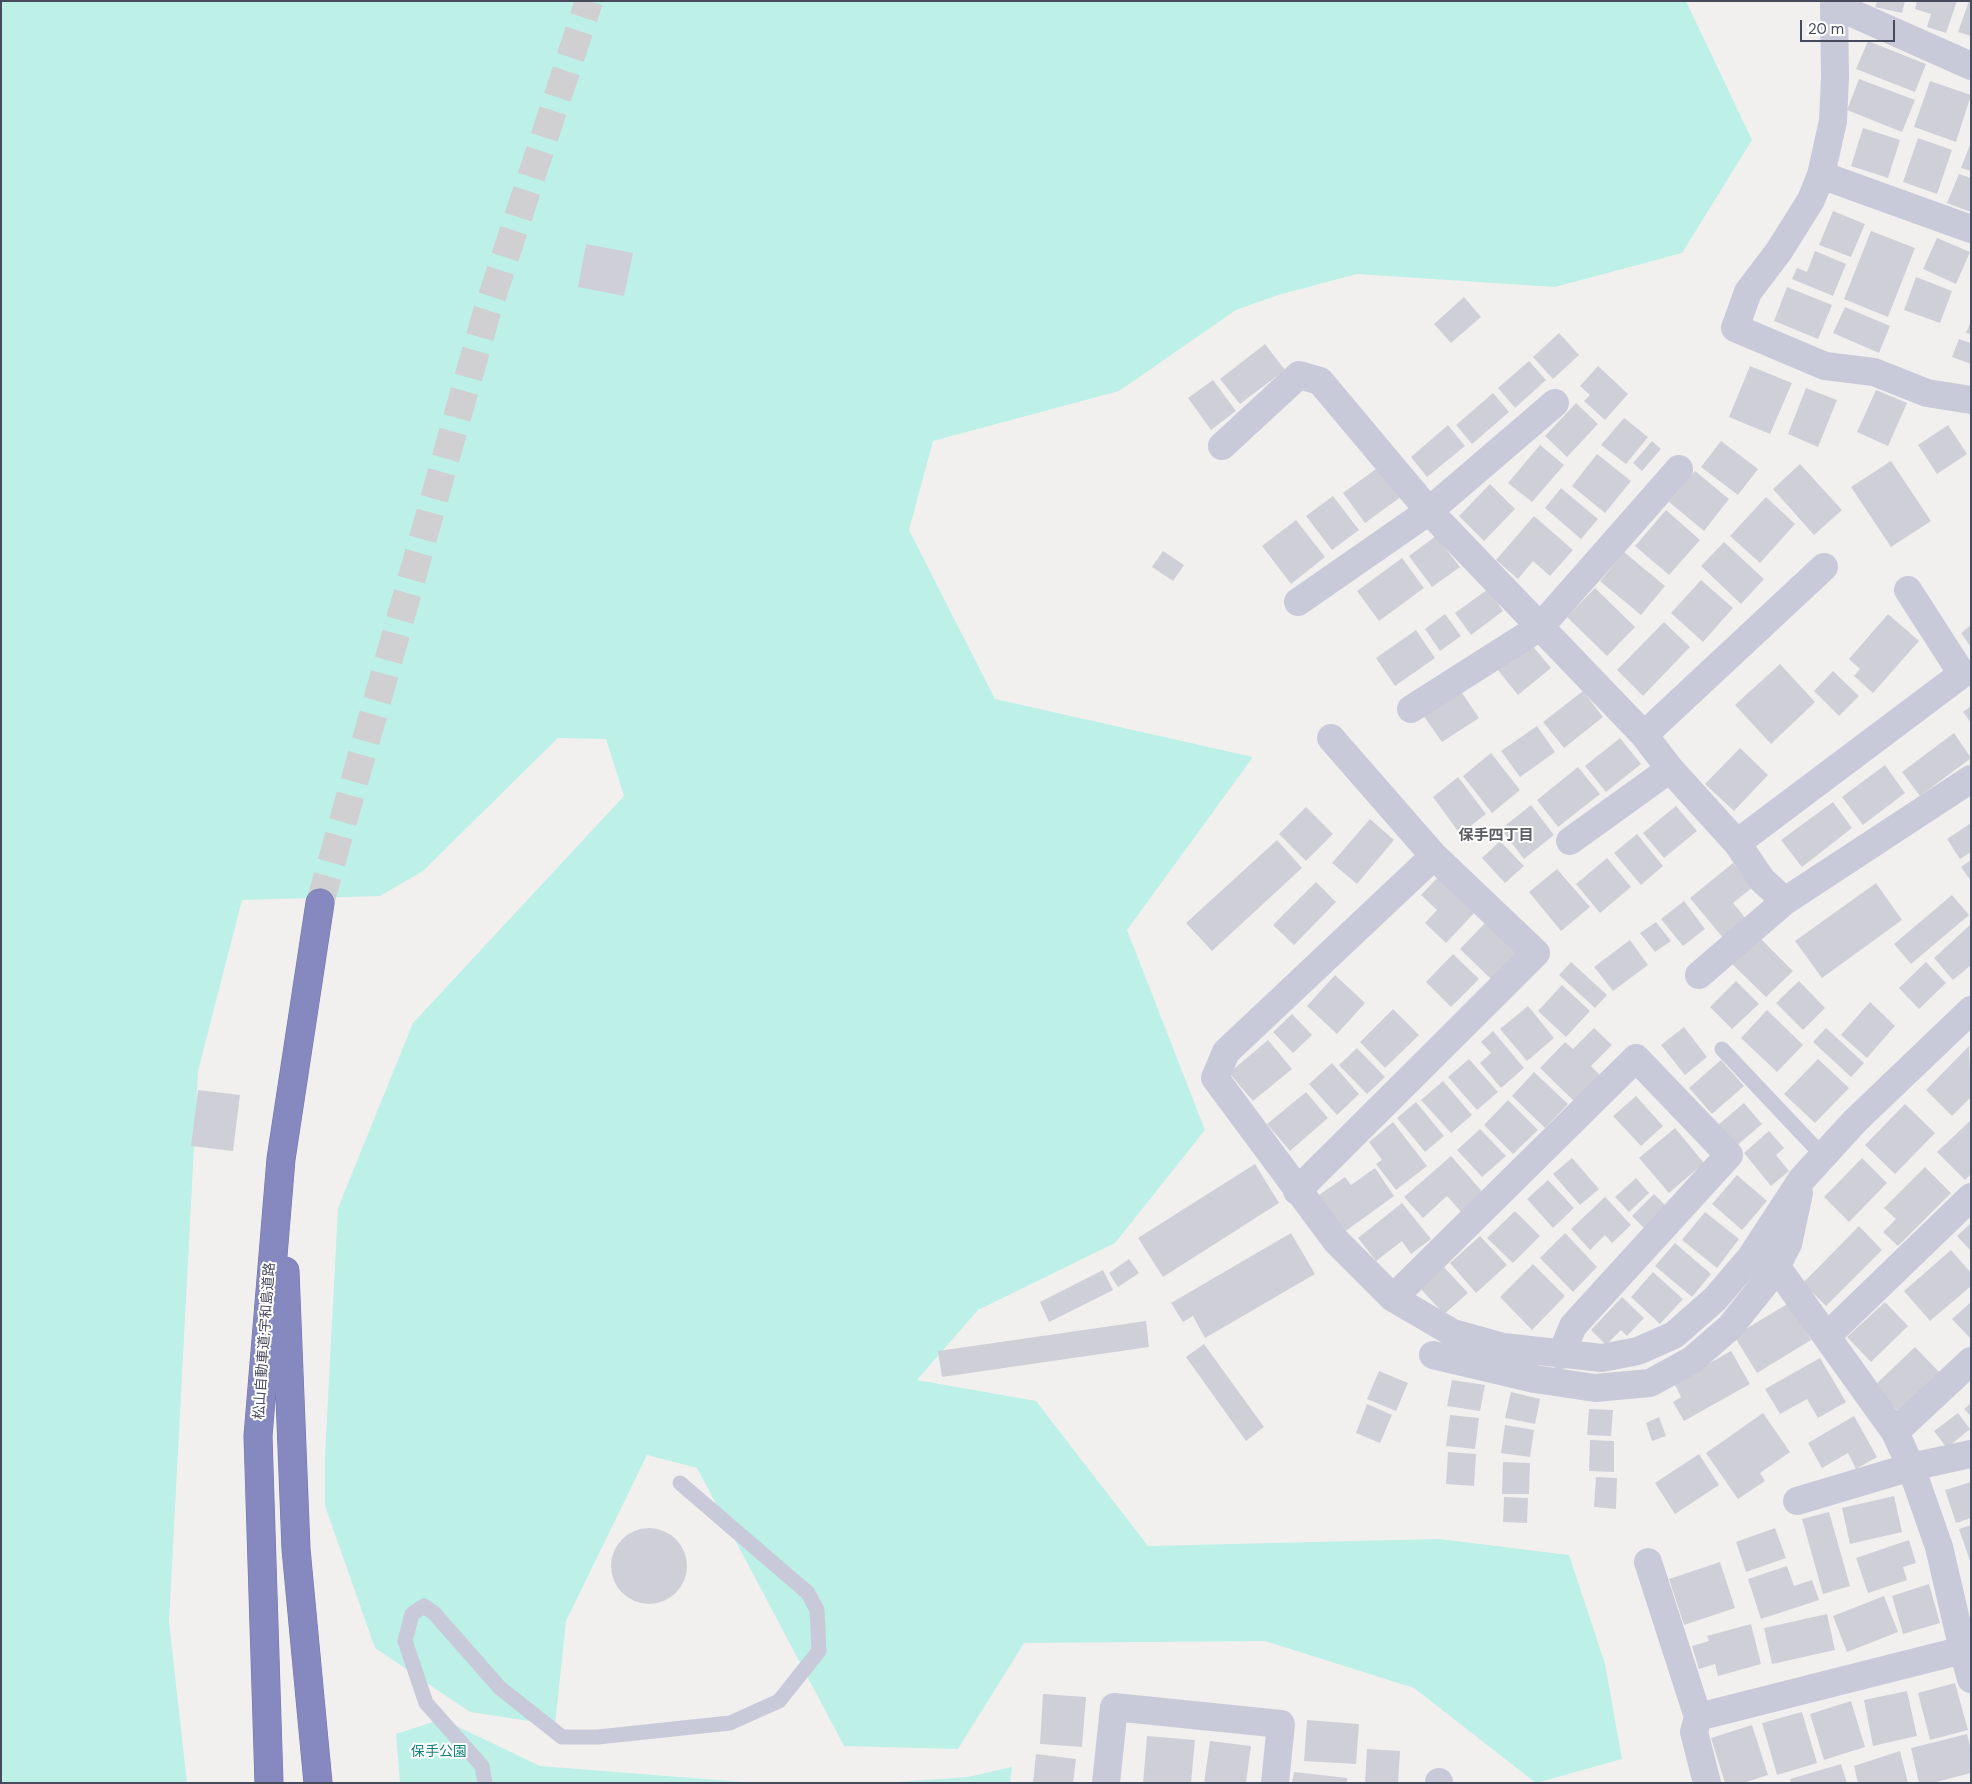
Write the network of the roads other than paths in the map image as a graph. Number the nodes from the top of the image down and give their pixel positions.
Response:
1 (1834, 3) edge
2 (1971, 66) edge
3 (1821, 175) junction
4 (1971, 230) edge
5 (1971, 400) edge
6 (1555, 403) dead end
7 (1222, 446) dead end
8 (1679, 469) dead end
9 (1429, 511) junction
10 (1824, 567) dead end
11 (1908, 590) dead end
12 (1298, 602) dead end
13 (1540, 627) junction
14 (1411, 709) dead end
15 (1644, 734) junction
16 (1331, 738) dead end
17 (1670, 769) junction
18 (1971, 779) edge
19 (1570, 841) dead end
20 (1737, 843) junction
21 (1434, 856) junction
22 (1785, 901) junction
23 (320, 903) tunnel mouth
24 (1699, 975) dead end
25 (1971, 1010) edge
26 (1722, 1048) dead end
27 (1823, 1156) junction
28 (280, 1159) junction
29 (1802, 1179) junction
30 (1297, 1191) junction
31 (1971, 1197) edge
32 (1776, 1266) junction
33 (1393, 1298) junction
34 (1827, 1336) junction
35 (1433, 1355) dead end
36 (1561, 1355) junction
37 (1971, 1361) edge
38 (1895, 1432) junction
39 (1971, 1454) edge
40 (1911, 1467) junction
41 (680, 1483) dead end
42 (1797, 1502) dead end
43 (1648, 1562) dead end
44 (1967, 1650) edge
45 (1971, 1679) edge
46 (1698, 1717) junction
47 (269, 1783) edge
48 (318, 1783) edge
49 (485, 1783) edge
50 (1106, 1783) edge
51 (1275, 1783) edge
52 (1707, 1783) edge

1 - 2 street
1 - 3 street
3 - 4 street
3 - 5 street
6 - 9 street
7 - 9 street
8 - 13 street
9 - 12 street
9 - 13 street
10 - 15 street
11 - 20 street
13 - 14 street
13 - 15 street
15 - 17 street
16 - 21 street
17 - 19 street
17 - 20 street
18 - 22 street
20 - 22 street
21 - 30 street
21 - 30 street
22 - 24 street
23 - 28 highway, 松山自動車道;宇和島道路
25 - 27 street
26 - 27 lane
27 - 29 street
28 - 47 highway, 松山自動車道;宇和島道路
28 - 48 highway
29 - 32 street
29 - 36 street
30 - 33 street
31 - 34 street
32 - 34 street
32 - 35 street
33 - 36 street
33 - 36 street
34 - 38 street
37 - 38 street
38 - 40 street
39 - 40 street
40 - 42 street
40 - 44 street
41 - 49 lane
43 - 46 street
44 - 45 street
44 - 46 street
46 - 52 street
50 - 51 street

